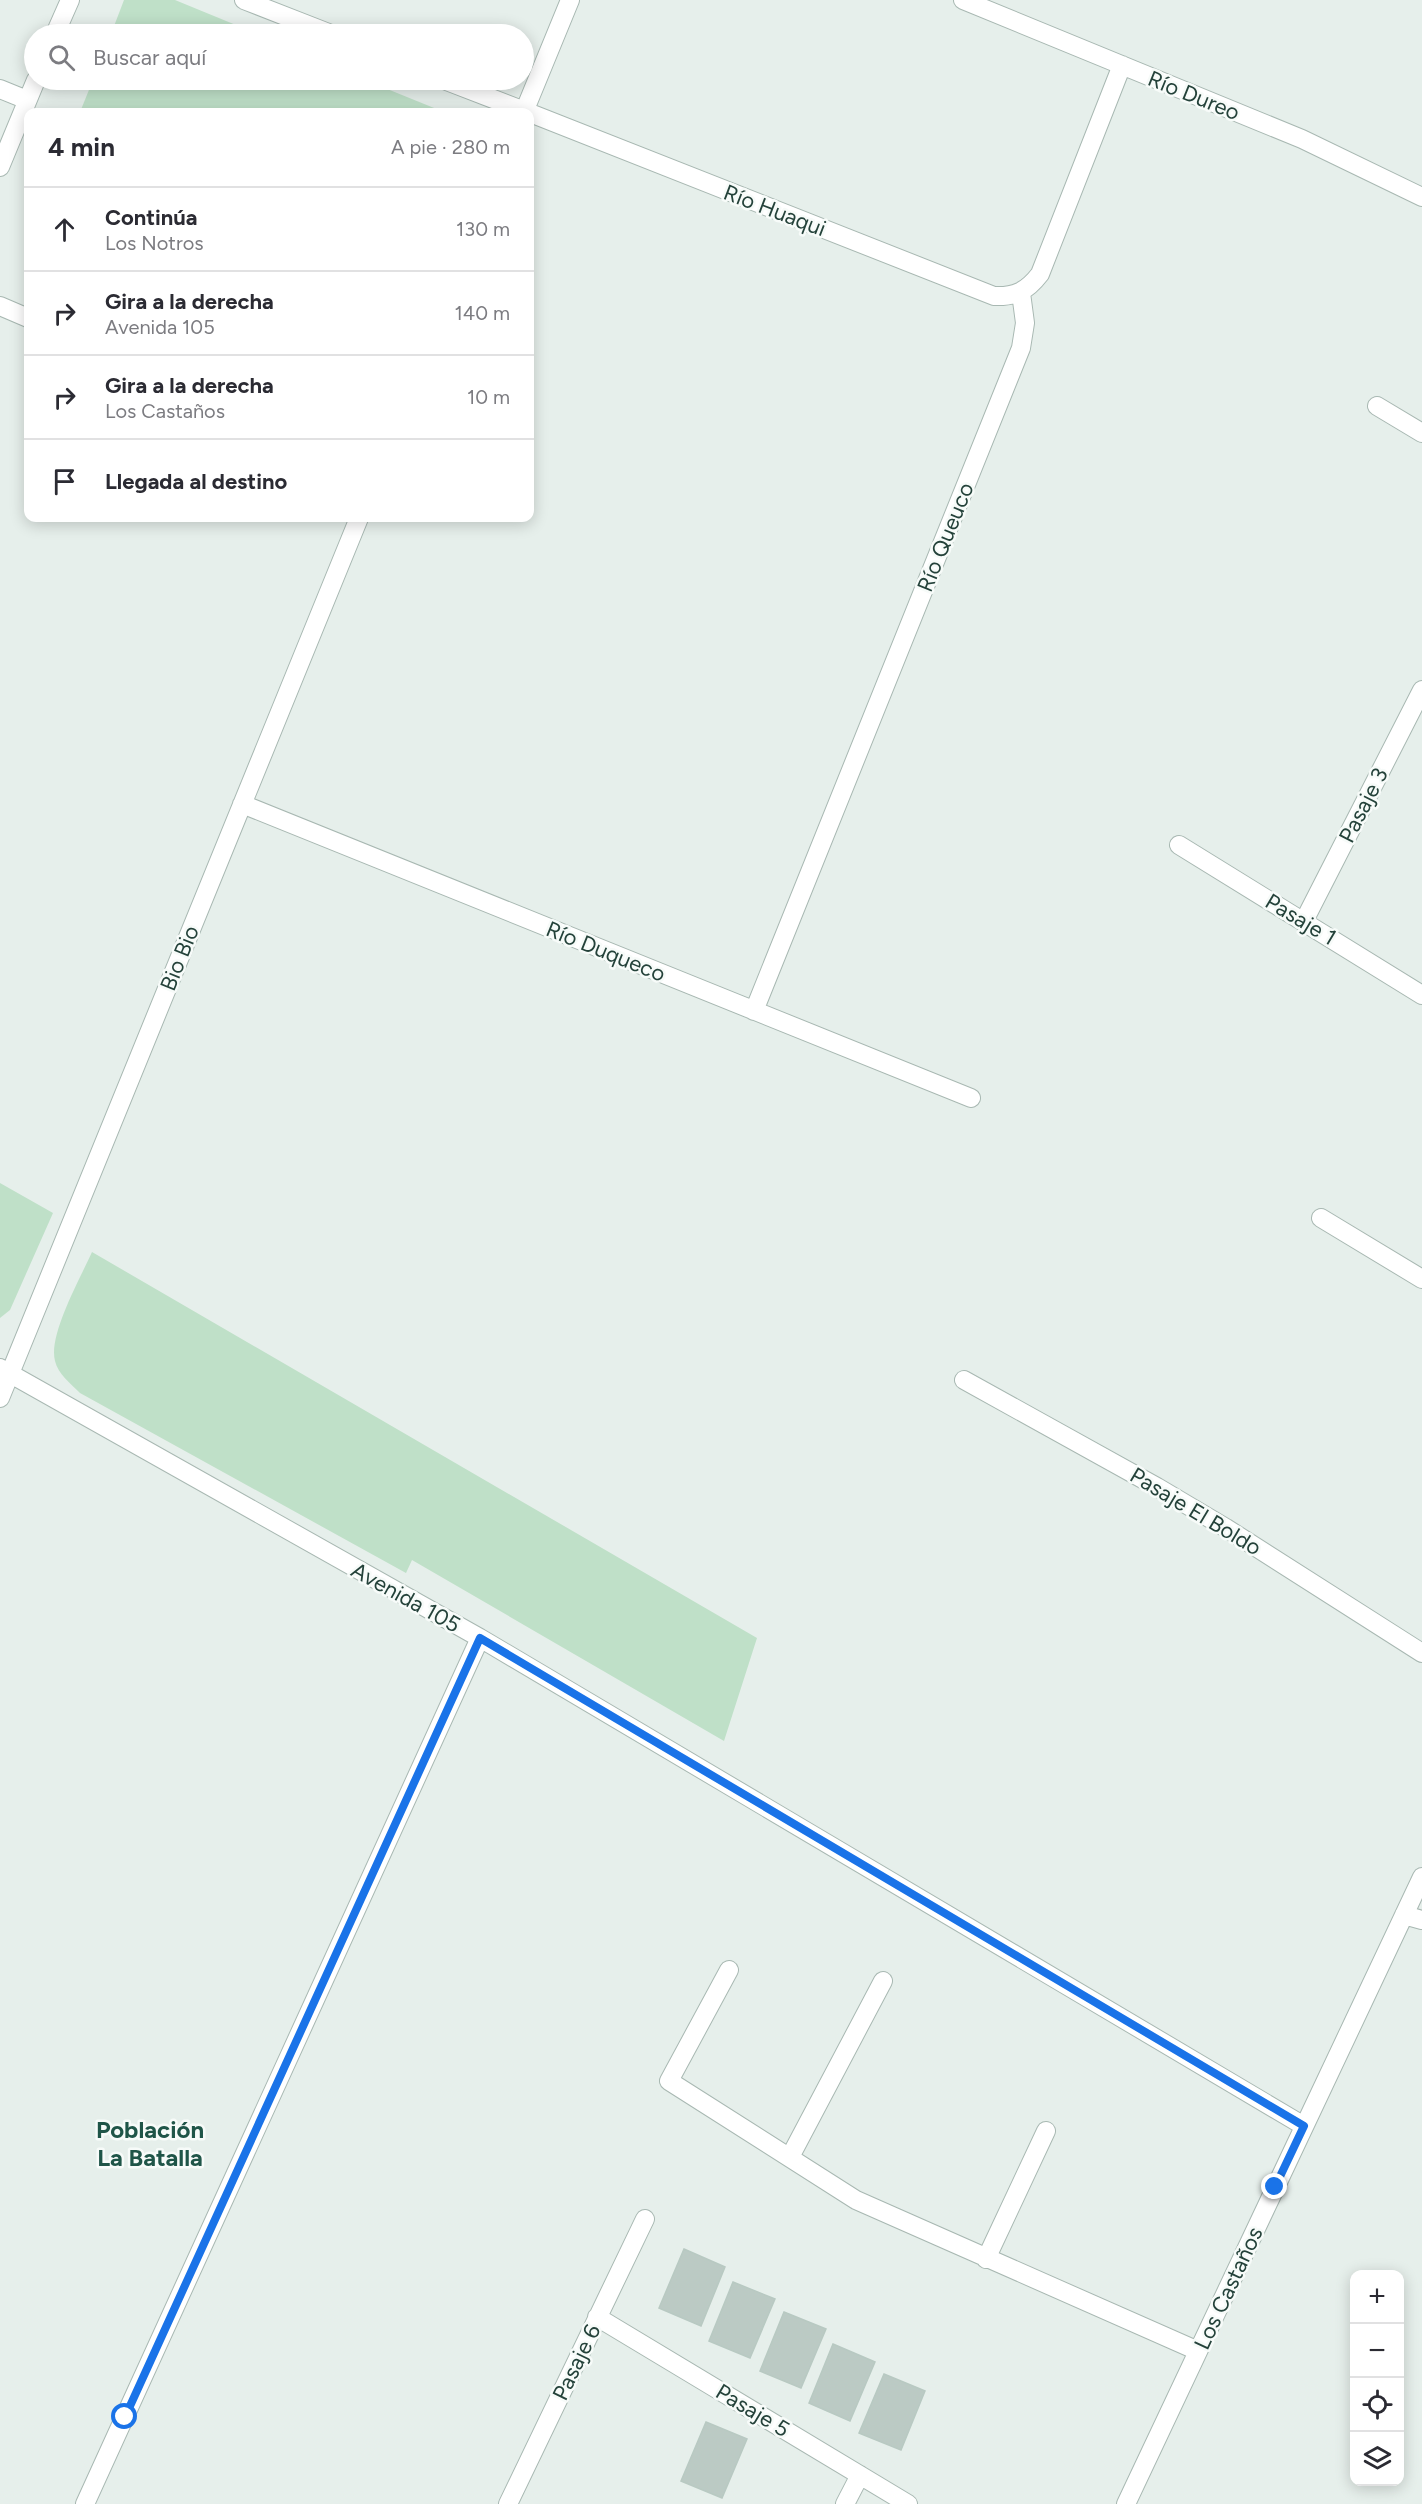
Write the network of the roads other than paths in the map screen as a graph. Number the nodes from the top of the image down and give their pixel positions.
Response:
1 (70, 0) edge
2 (244, 0) edge
3 (570, 0) edge
4 (963, 0) edge
5 (59, 24) edge
6 (305, 24) edge
7 (1122, 65) junction
8 (0, 89) edge
9 (32, 90) edge
10 (470, 90) edge
11 (27, 100) junction
12 (516, 108) edge
13 (528, 108) edge
14 (534, 115) edge
15 (0, 167) edge
16 (1422, 198) edge
17 (1021, 293) junction
18 (0, 306) edge
19 (24, 316) edge
20 (1377, 406) dead end
21 (1422, 434) edge
22 (356, 522) edge
23 (1422, 690) edge
24 (242, 804) junction
25 (1179, 846) dead end
26 (1304, 921) junction
27 (1422, 994) edge
28 (754, 1011) junction
29 (971, 1098) dead end
30 (1321, 1218) dead end
31 (1422, 1279) edge
32 (5, 1371) edge
33 (964, 1380) dead end
34 (0, 1398) edge
35 (480, 1638) junction
36 (1422, 1653) edge
37 (1422, 1877) edge
38 (1404, 1916) junction
39 (1422, 1920) edge
40 (729, 1970) dead end
41 (883, 1981) dead end
42 (1304, 2126) junction
43 (1046, 2131) dead end
44 (790, 2157) junction
45 (645, 2219) dead end
46 (986, 2259) junction
47 (597, 2317) junction
48 (1198, 2351) junction
49 (860, 2475) junction
50 (85, 2504) edge
51 (508, 2504) edge
52 (845, 2504) edge
53 (908, 2504) edge
54 (1126, 2504) edge

1 - 5 street
2 - 6 street
3 - 13 street
4 - 7 street, Río Dureo
7 - 16 street, Río Dureo
7 - 17 street
8 - 11 street
9 - 11 street
10 - 12 street, Río Huaqui
11 - 15 street
14 - 17 street, Río Huaqui
17 - 28 street, Río Queuco
18 - 19 street
20 - 21 street
22 - 24 street, Bio Bio
23 - 26 street, Pasaje 3
24 - 28 street, Río Duqueco
24 - 32 street, Bio Bio
25 - 26 street, Pasaje 1
26 - 27 street, Pasaje 1
28 - 29 street, Río Duqueco
30 - 31 street
32 - 34 street, Bio Bio
32 - 35 street, Avenida 105
33 - 36 street, Pasaje El Boldo
35 - 42 street, Avenida 105
35 - 50 street
37 - 38 street, Los Castaños
38 - 39 street
38 - 42 street, Los Castaños
40 - 44 street
41 - 44 street
42 - 48 street, Los Castaños
43 - 46 street
44 - 46 street
45 - 47 street, Pasaje 6
46 - 48 street
47 - 49 street, Pasaje 5
47 - 51 street, Pasaje 6
48 - 54 street, Los Castaños
49 - 52 street
49 - 53 street, Pasaje 5

